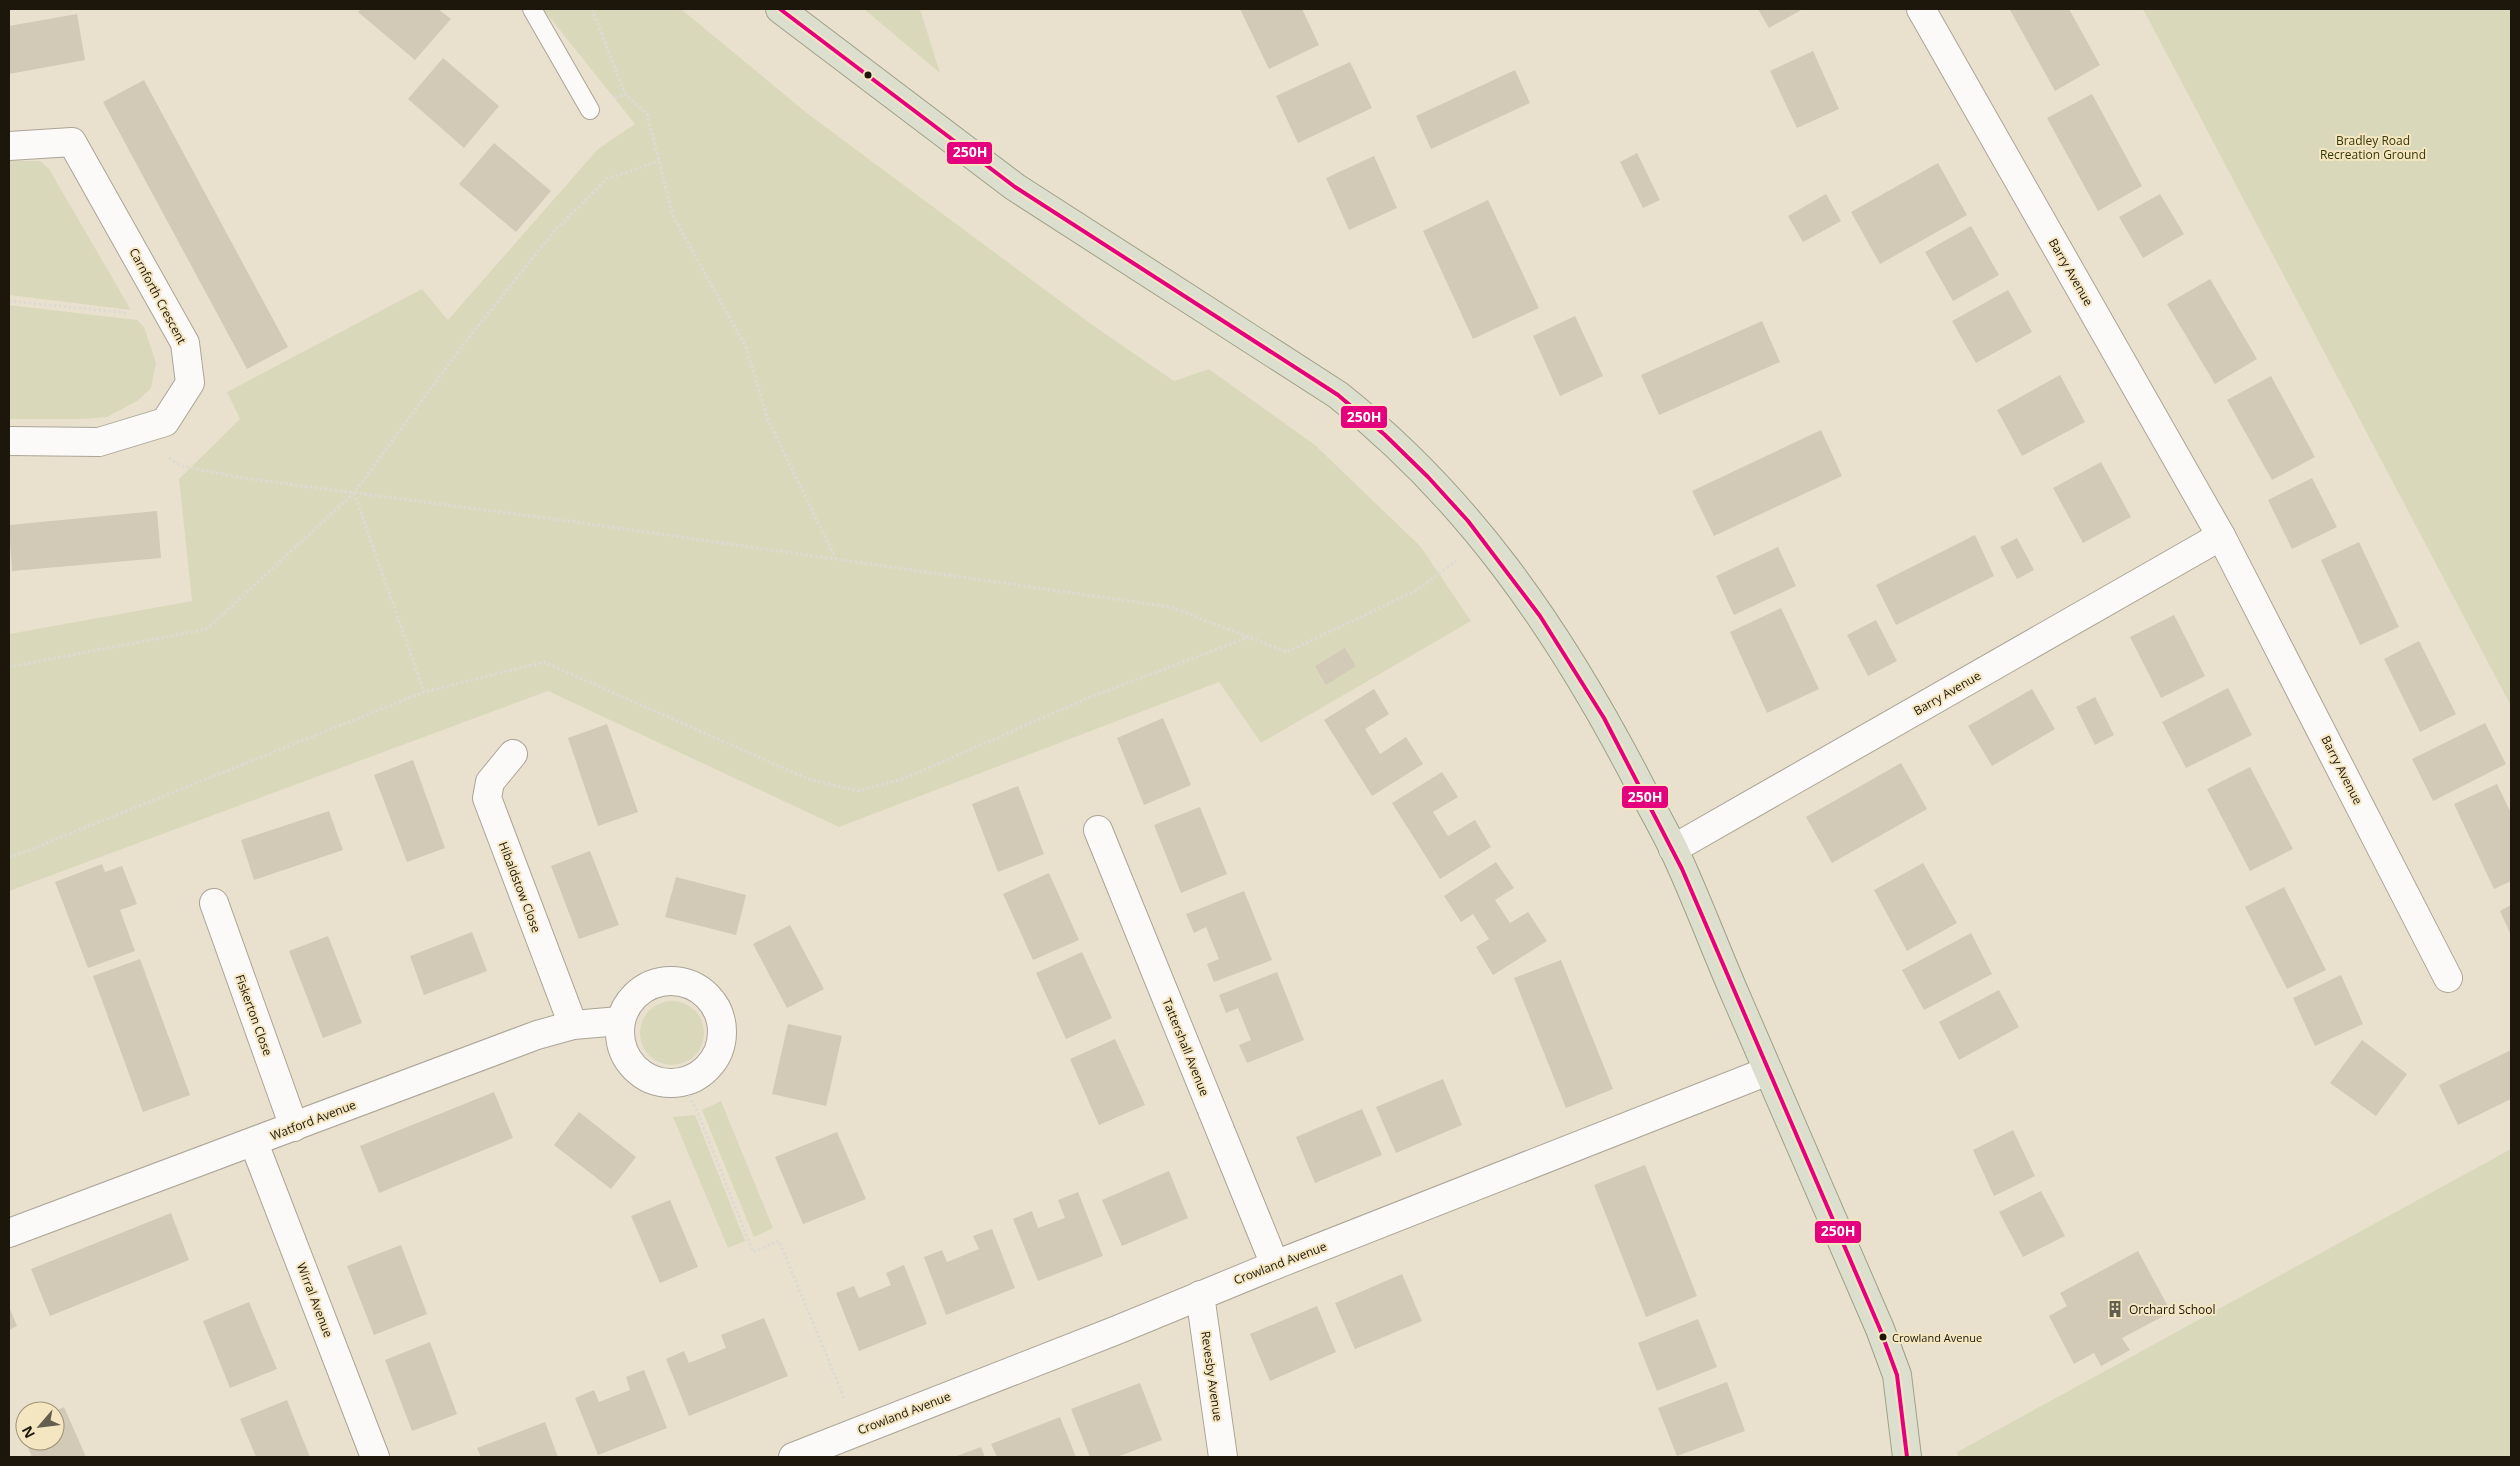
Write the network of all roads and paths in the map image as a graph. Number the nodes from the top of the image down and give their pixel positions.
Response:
1 (532, 9) edge
2 (592, 9) edge
3 (780, 9) edge
4 (1921, 9) edge
5 (625, 94) junction
6 (590, 110) joint
7 (9, 146) edge
8 (659, 161) junction
9 (161, 300) junction
10 (9, 301) edge
11 (128, 433) junction
12 (9, 441) edge
13 (354, 493) junction
14 (2221, 536) junction
15 (1484, 539) junction
16 (837, 559) junction
17 (1248, 637) junction
18 (9, 667) edge
19 (424, 692) junction
20 (513, 754) dead end
21 (1098, 830) dead end
22 (1673, 849) junction
23 (9, 858) edge
24 (214, 903) dead end
25 (2448, 978) dead end
26 (620, 1021) junction
27 (573, 1025) junction
28 (1768, 1071) junction
29 (682, 1082) junction
30 (294, 1128) junction
31 (254, 1142) junction
32 (9, 1233) edge
33 (1275, 1265) junction
34 (1200, 1294) junction
35 (858, 1430) junction
36 (375, 1457) edge
37 (793, 1457) edge
38 (1223, 1457) edge
39 (1907, 1457) edge

1 - 6 lane
2 - 5 path
3 - 15 highway
4 - 14 street, Barry Avenue
5 - 6 path
5 - 8 path
7 - 9 street, Carnforth Crescent
8 - 13 path
8 - 16 path
9 - 10 path
9 - 11 street, Carnforth Crescent
11 - 12 street, Carnforth Crescent
11 - 13 path
13 - 16 path
13 - 18 path
13 - 19 path
14 - 22 street, Barry Avenue
14 - 25 street, Barry Avenue
15 - 17 path
15 - 22 highway
16 - 17 path
17 - 19 path
19 - 23 path
20 - 27 street, Hibaldstow Close
21 - 33 street, Tattershall Avenue
22 - 28 highway
24 - 30 street, Fiskerton Close
26 - 27 street, Watford Avenue
26 - 29 street
26 - 29 street
27 - 30 street, Watford Avenue
28 - 33 street, Crowland Avenue
28 - 39 highway
29 - 35 path
30 - 31 street, Watford Avenue
31 - 32 street, Watford Avenue
31 - 36 street, Wirral Avenue
33 - 34 street, Crowland Avenue
34 - 35 street, Crowland Avenue
34 - 38 street, Revesby Avenue
35 - 37 street, Crowland Avenue

